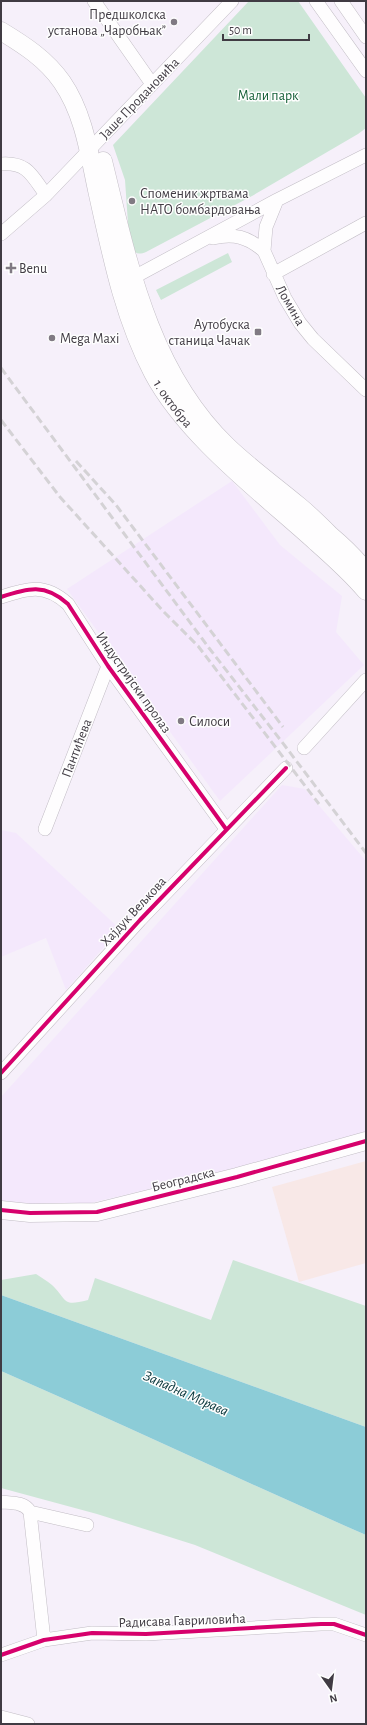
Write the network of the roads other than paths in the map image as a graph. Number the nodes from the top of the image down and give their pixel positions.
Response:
1 (94, 1) edge
2 (232, 1) edge
3 (316, 1) edge
4 (341, 1) edge
5 (1, 20) edge
6 (1, 31) edge
7 (366, 37) edge
8 (1, 40) edge
9 (366, 71) edge
10 (152, 84) junction
11 (90, 148) junction
12 (366, 155) edge
13 (1, 164) edge
14 (46, 195) junction
15 (277, 200) junction
16 (366, 223) edge
17 (1, 234) edge
18 (203, 241) junction
19 (264, 251) junction
20 (273, 274) junction
21 (126, 282) junction
22 (366, 390) edge
23 (366, 572) edge
24 (366, 591) edge
25 (1, 597) edge
26 (108, 666) junction
27 (366, 680) edge
28 (304, 748) dead end
29 (286, 768) dead end
30 (226, 829) junction
31 (45, 830) dead end
32 (1, 1073) edge
33 (366, 1141) edge
34 (1, 1210) edge
35 (1, 1502) edge
36 (30, 1512) junction
37 (87, 1525) dead end
38 (366, 1635) edge
39 (44, 1640) junction
40 (1, 1655) edge
41 (1, 1717) edge
42 (28, 1724) edge

1 - 10 street
2 - 10 street, Јаше Продановића
3 - 9 street
4 - 7 street
5 - 11 main road
6 - 11 main road
8 - 11 street
10 - 11 street, Јаше Продановића
11 - 14 street, Јаше Продановића
11 - 21 main road, 1. октобра
12 - 15 street
13 - 14 street
14 - 17 street, Јаше Продановића
15 - 18 street
15 - 19 street, Ломина
16 - 20 street
18 - 19 street
18 - 21 street
19 - 20 street, Ломина
20 - 22 street, Ломина
21 - 23 main road, 1. октобра
21 - 24 main road, 1. октобра
25 - 26 street, Индустријски пролаз
26 - 30 street, Индустријски пролаз
26 - 31 street, Пантићева
27 - 28 street
29 - 30 street, Хајдук Вељкова
30 - 32 street, Хајдук Вељкова
33 - 34 main road, Београдска
35 - 36 street
36 - 37 street
36 - 39 street
38 - 39 street, Радисава Гавриловића
39 - 40 street, Радисава Гавриловића
41 - 42 street

